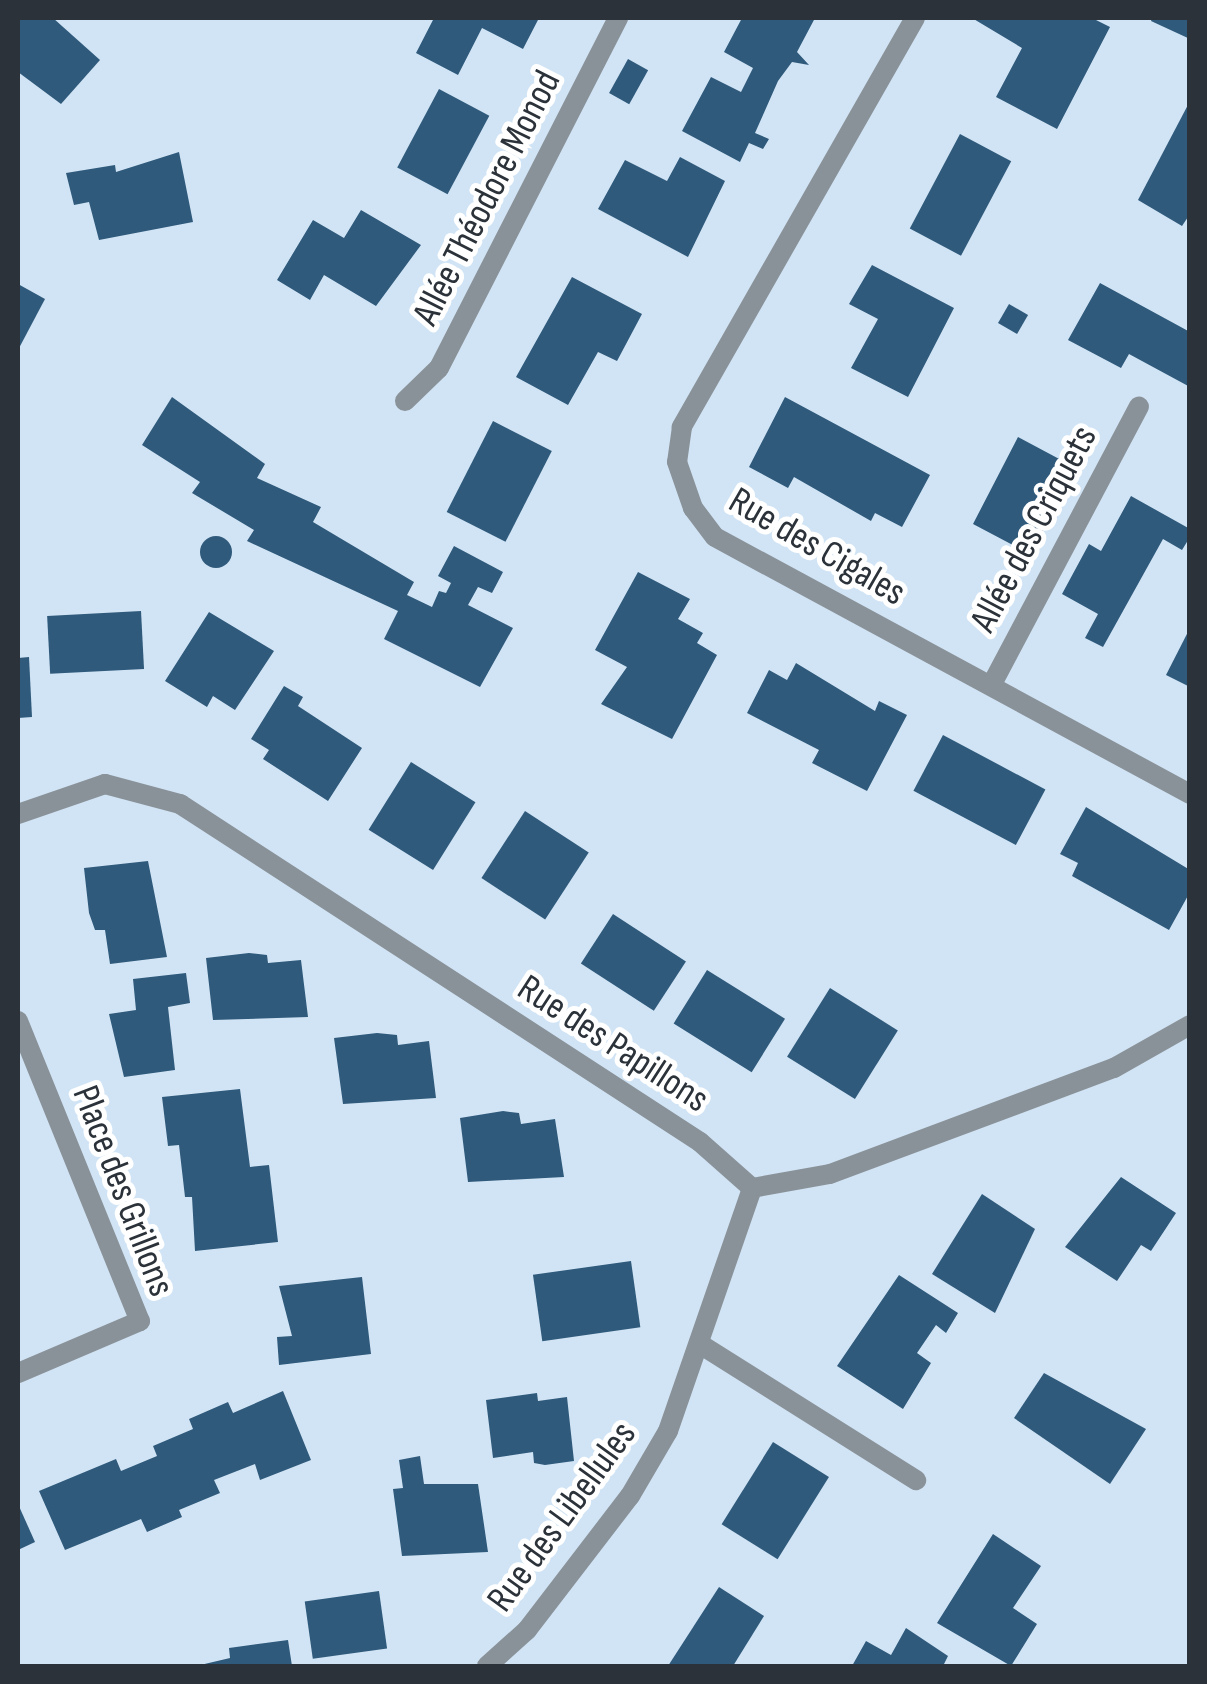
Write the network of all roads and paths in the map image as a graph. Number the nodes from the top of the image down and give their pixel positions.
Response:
1 (618, 18) edge
2 (915, 18) edge
3 (405, 401) dead end
4 (1139, 406) dead end
5 (992, 684) junction
6 (1190, 794) edge
7 (18, 814) edge
8 (18, 1021) edge
9 (1190, 1025) edge
10 (752, 1188) junction
11 (702, 1346) junction
12 (18, 1373) edge
13 (916, 1480) dead end
14 (488, 1666) edge

1 - 3 street, Allée Théodore Monod
2 - 5 street, Rue des Cigales
4 - 5 street, Allée des Criquets
5 - 6 street, Rue des Cigales
7 - 10 street, Rue des Papillons
8 - 12 street, Place des Grillons
9 - 10 street
10 - 11 street, Rue des Libellules
11 - 13 street
11 - 14 street, Rue des Libellules

